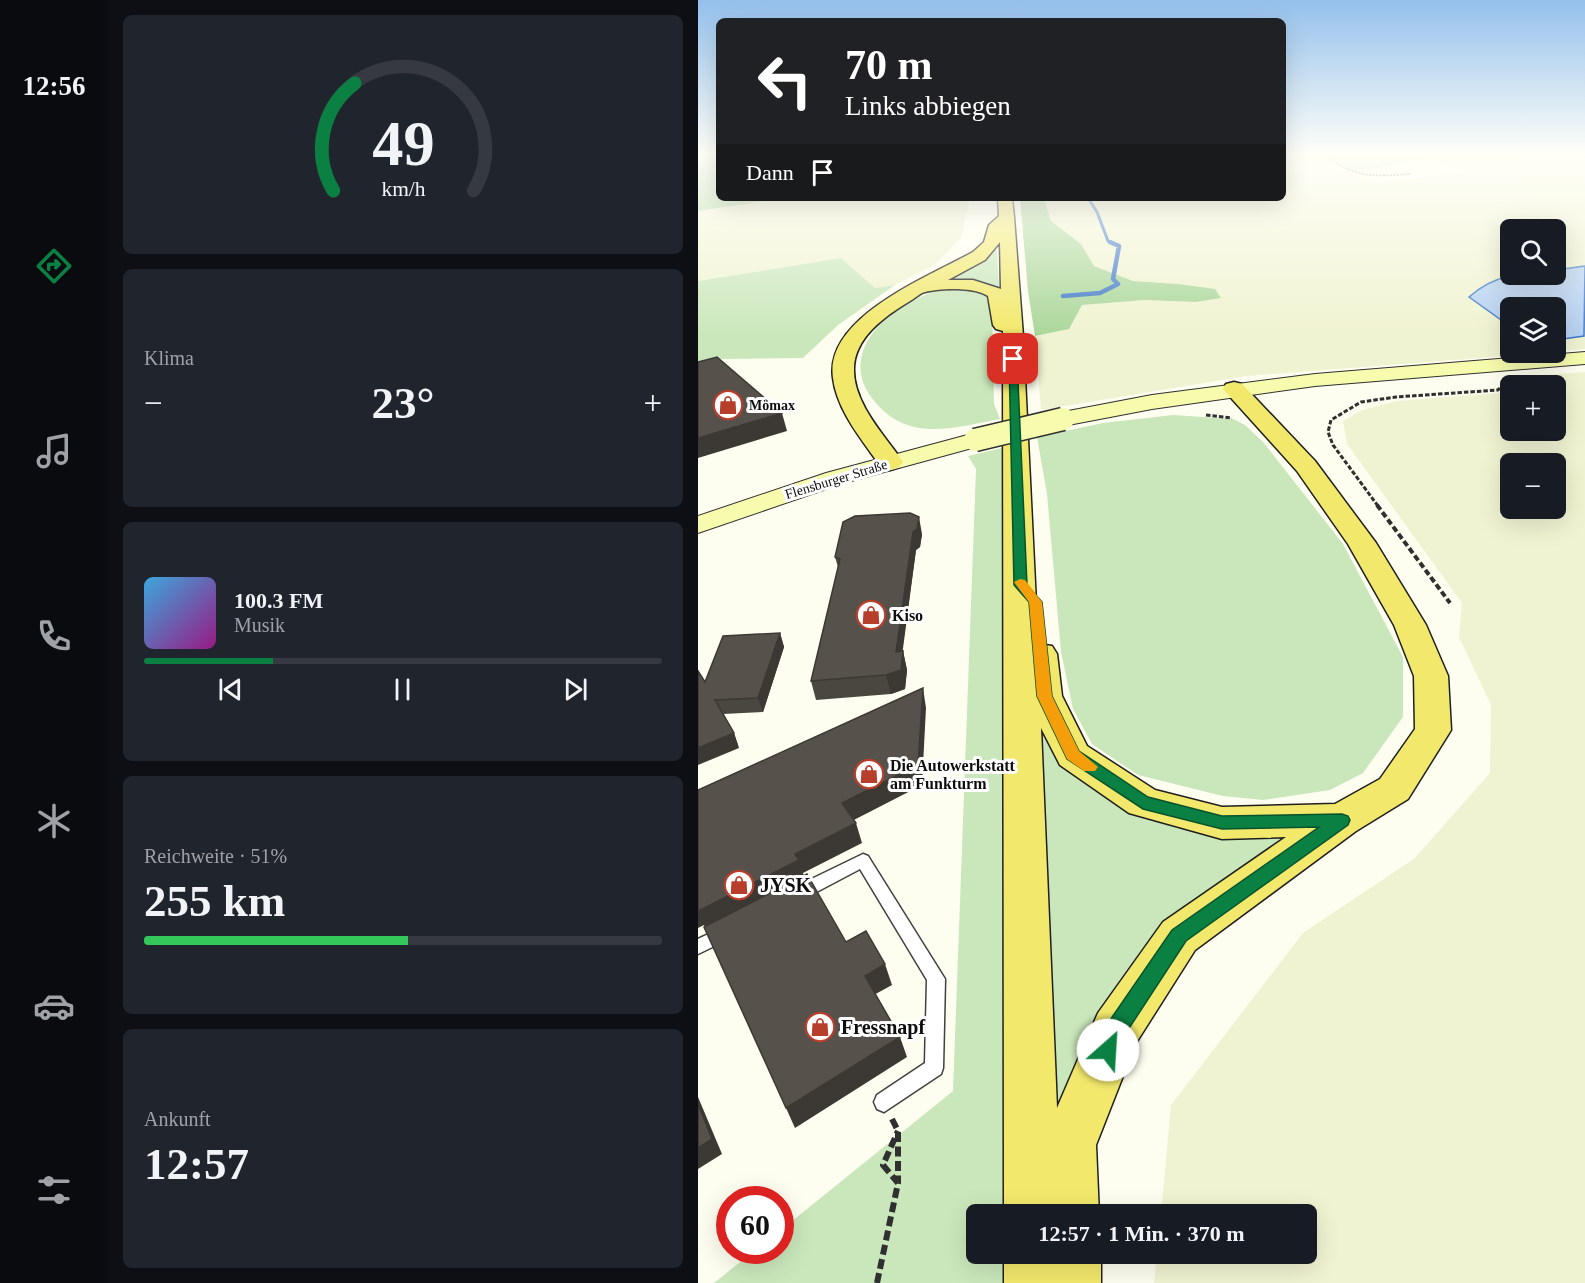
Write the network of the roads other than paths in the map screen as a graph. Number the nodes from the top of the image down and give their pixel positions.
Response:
1 (1007, 217) joint
2 (922, 288) junction
3 (1013, 336) junction
4 (1586, 358) edge
5 (1234, 389) junction
6 (890, 462) junction
7 (698, 525) edge
8 (1020, 585) junction
9 (1342, 820) junction
10 (782, 903) edge
11 (742, 924) edge
12 (698, 947) edge
13 (884, 1102) dead end
14 (1033, 1204) edge
15 (1070, 1204) edge
16 (1034, 1264) edge
17 (1071, 1264) edge
18 (1034, 1283) edge
19 (1071, 1283) edge

1 - 2 main road
1 - 3 main road
2 - 3 main road
2 - 6 main road
3 - 8 main road
4 - 5 street, Flensburger Straße
5 - 6 street, Flensburger Straße, bridge
5 - 9 main road
6 - 7 street, Flensburger Straße
8 - 9 main road
8 - 14 main road
9 - 15 main road
10 - 13 lane
11 - 12 lane
16 - 18 main road
17 - 19 main road

